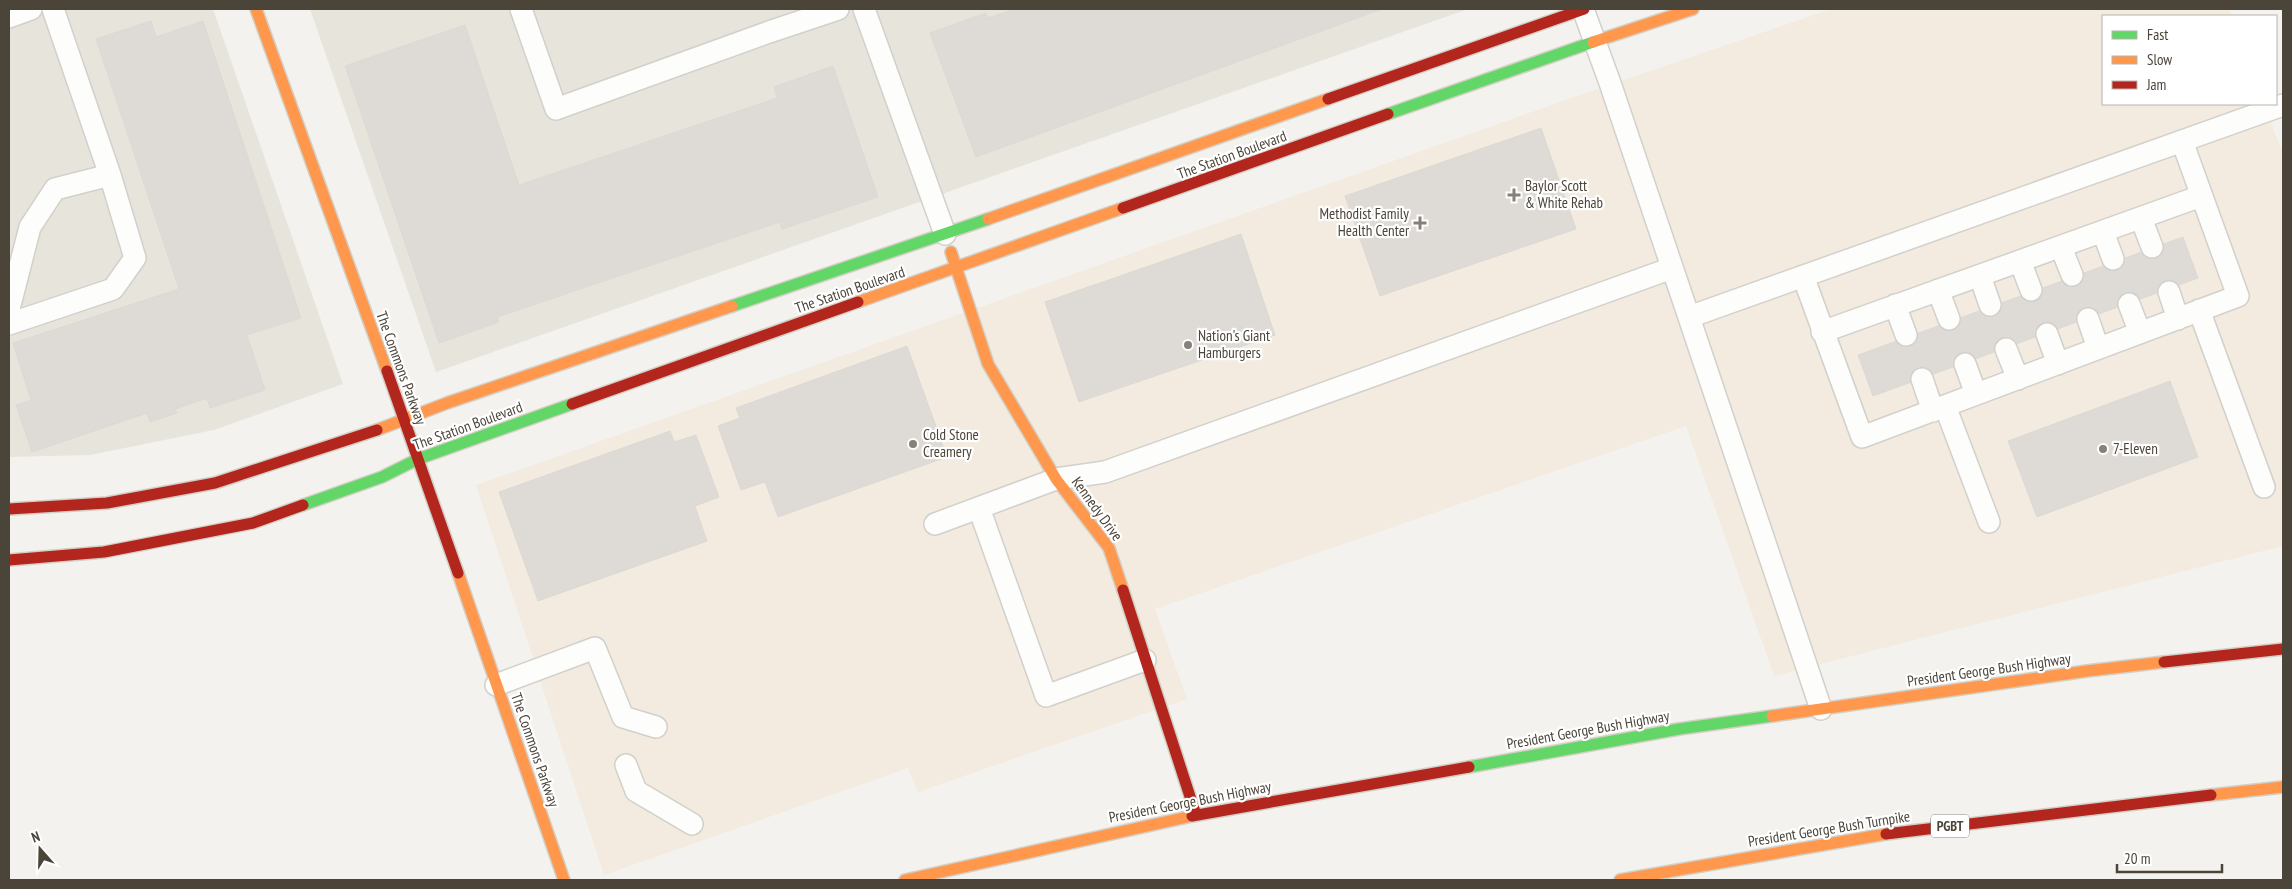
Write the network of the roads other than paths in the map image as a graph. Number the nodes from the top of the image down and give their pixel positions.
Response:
1 (31, 9) edge
2 (53, 9) edge
3 (256, 9) edge
4 (520, 9) edge
5 (838, 9) edge
6 (864, 9) edge
7 (1583, 9) edge
8 (1693, 9) edge
9 (9, 17) edge
10 (1594, 42) junction
11 (2283, 105) edge
12 (2182, 141) junction
13 (110, 175) junction
14 (2201, 196) junction
15 (2141, 218) junction
16 (2103, 232) junction
17 (945, 234) junction
18 (2061, 247) junction
19 (2152, 247) dead end
20 (2113, 259) dead end
21 (2020, 261) junction
22 (1672, 268) junction
23 (957, 269) junction
24 (2072, 275) dead end
25 (1803, 276) junction
26 (1980, 276) junction
27 (1938, 290) junction
28 (2031, 290) dead end
29 (2169, 292) dead end
30 (2129, 304) dead end
31 (1895, 305) junction
32 (1990, 305) dead end
33 (9, 308) edge
34 (2199, 310) junction
35 (1689, 317) junction
36 (1949, 319) dead end
37 (2088, 319) dead end
38 (2178, 319) junction
39 (9, 324) edge
40 (1822, 332) junction
41 (2140, 333) junction
42 (2047, 334) dead end
43 (1906, 336) dead end
44 (2098, 348) junction
45 (2006, 349) dead end
46 (1965, 364) dead end
47 (2058, 364) junction
48 (1922, 379) dead end
49 (2018, 379) junction
50 (1976, 394) junction
51 (1939, 409) junction
52 (404, 419) junction
53 (418, 459) junction
54 (1056, 479) junction
55 (2264, 487) dead end
56 (979, 508) junction
57 (9, 509) edge
58 (1989, 522) dead end
59 (935, 524) dead end
60 (9, 560) edge
61 (2283, 649) edge
62 (1145, 660) junction
63 (2087, 671) junction
64 (2164, 673) dead end
65 (496, 685) junction
66 (1821, 709) junction
67 (656, 727) dead end
68 (626, 765) dead end
69 (2283, 787) edge
70 (1196, 815) junction
71 (692, 824) dead end
72 (564, 880) edge
73 (905, 880) edge
74 (1620, 880) edge

1 - 9 lane
2 - 13 lane
3 - 52 main road, The Commons Parkway
4 - 5 lane
6 - 17 lane
7 - 10 lane
7 - 17 main road, The Station Boulevard
8 - 10 main road, The Station Boulevard
10 - 22 lane
10 - 23 main road, The Station Boulevard
11 - 12 lane
12 - 14 lane
12 - 25 lane
13 - 33 lane
13 - 39 lane
14 - 15 lane
14 - 34 lane
15 - 16 lane
15 - 19 lane
16 - 18 lane
16 - 20 lane
17 - 23 main road, Kennedy Drive
17 - 52 main road, The Station Boulevard
18 - 21 lane
18 - 24 lane
21 - 26 lane
21 - 28 lane
22 - 35 lane
22 - 54 lane
23 - 53 main road, The Station Boulevard
23 - 54 main road, Kennedy Drive
25 - 35 lane
25 - 40 lane
26 - 27 lane
26 - 32 lane
27 - 31 lane
27 - 36 lane
29 - 38 lane
30 - 41 lane
31 - 40 lane
31 - 43 lane
34 - 38 lane
34 - 55 lane
35 - 66 lane
37 - 44 lane
38 - 41 lane
40 - 51 lane
41 - 44 lane
42 - 47 lane
44 - 47 lane
45 - 49 lane
46 - 50 lane
47 - 49 lane
48 - 51 lane
49 - 50 lane
50 - 51 lane
51 - 58 lane
52 - 53 main road, The Commons Parkway
52 - 57 main road, The Station Boulevard
53 - 60 main road, The Station Boulevard
53 - 65 main road, The Commons Parkway
54 - 56 lane
54 - 62 main road, Kennedy Drive
56 - 59 lane
56 - 62 lane
61 - 63 main road, President George Bush Highway
62 - 70 main road, Kennedy Drive
63 - 64 main road
63 - 66 main road, President George Bush Highway
65 - 67 lane
65 - 72 main road, The Commons Parkway
66 - 70 main road, President George Bush Highway
68 - 71 lane
69 - 74 main road, President George Bush Turnpike / PGBT
70 - 73 main road, President George Bush Highway

